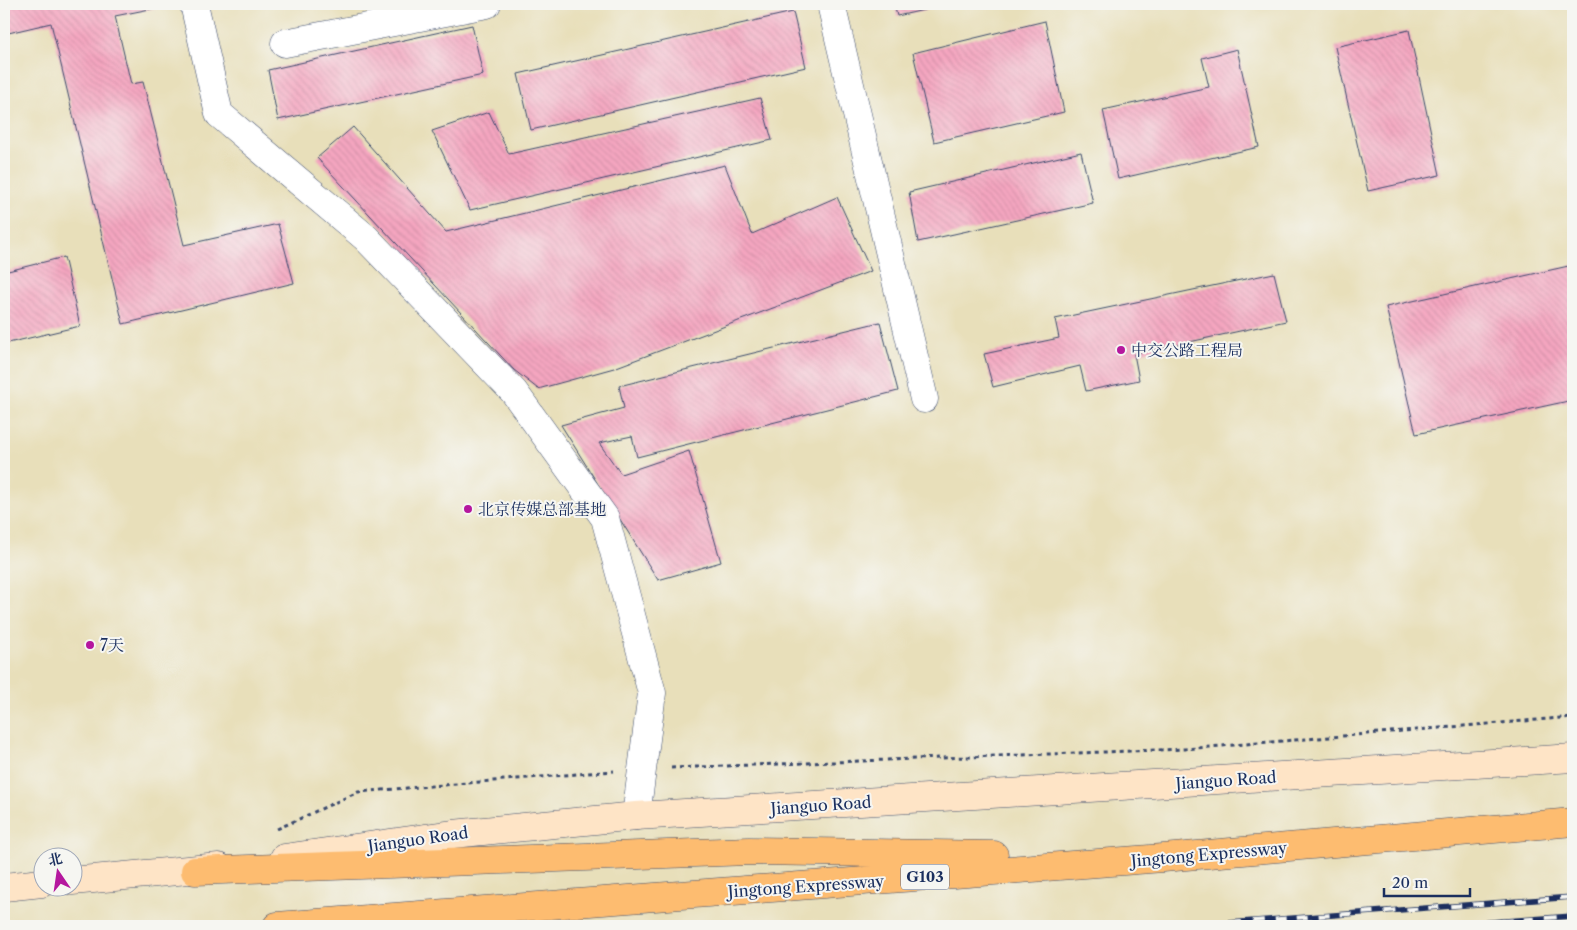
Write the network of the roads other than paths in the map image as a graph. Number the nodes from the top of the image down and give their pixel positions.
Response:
1 (194, 4) edge
2 (487, 4) edge
3 (831, 4) edge
4 (285, 44) dead end
5 (924, 399) dead end
6 (1573, 758) edge
7 (636, 816) junction
8 (1573, 822) edge
9 (1164, 858) junction
10 (195, 871) junction
11 (82, 880) edge
12 (32, 884) edge
13 (4, 887) edge
14 (277, 926) edge

1 - 7 street
2 - 4 street
3 - 5 street
6 - 7 main road, Jianguo Road
7 - 10 main road, Jianguo Road
8 - 9 highway, Jingtong Expressway / G103
9 - 10 highway
9 - 14 highway, Jingtong Expressway / G103
10 - 11 main road, Jianguo Road
12 - 13 main road

